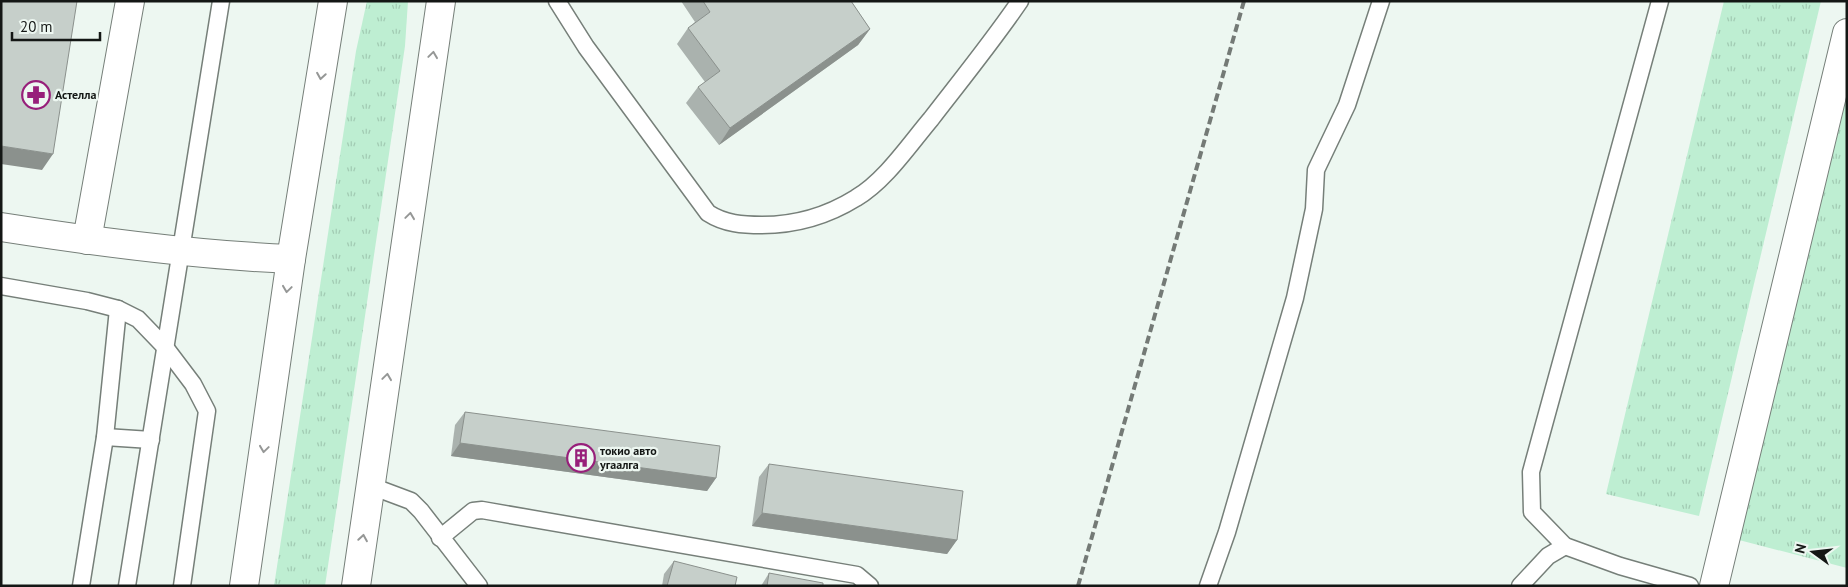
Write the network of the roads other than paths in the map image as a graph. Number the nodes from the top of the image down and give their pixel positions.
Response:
1 (130, 1) edge
2 (221, 1) edge
3 (333, 1) edge
4 (441, 1) edge
5 (557, 1) edge
6 (1020, 1) edge
7 (1381, 1) edge
8 (1660, 1) edge
9 (1847, 33) edge
10 (1, 227) edge
11 (87, 240) junction
12 (181, 250) junction
13 (291, 259) junction
14 (1, 286) edge
15 (118, 309) junction
16 (165, 347) junction
17 (105, 437) junction
18 (150, 440) junction
19 (371, 486) junction
20 (440, 538) junction
21 (1565, 546) junction
22 (81, 586) edge
23 (127, 586) edge
24 (182, 586) edge
25 (244, 586) edge
26 (356, 586) edge
27 (479, 586) edge
28 (870, 586) edge
29 (1208, 586) edge
30 (1520, 586) edge
31 (1690, 586) edge
32 (1714, 586) edge

1 - 11 main road
2 - 12 lane
3 -> 13 main road
19 -> 4 main road
5 - 6 lane
7 - 29 lane
8 - 21 lane
9 - 32 main road
10 - 11 main road
11 - 12 main road
12 - 13 main road
12 - 16 lane
13 -> 25 main road
14 - 15 lane
15 - 16 lane
15 - 17 lane
16 - 18 lane
16 - 24 lane
17 - 18 lane
17 - 22 lane
18 - 23 lane
19 - 20 lane
26 -> 19 main road
20 - 27 lane
20 - 28 lane
21 - 30 lane
21 - 31 lane

